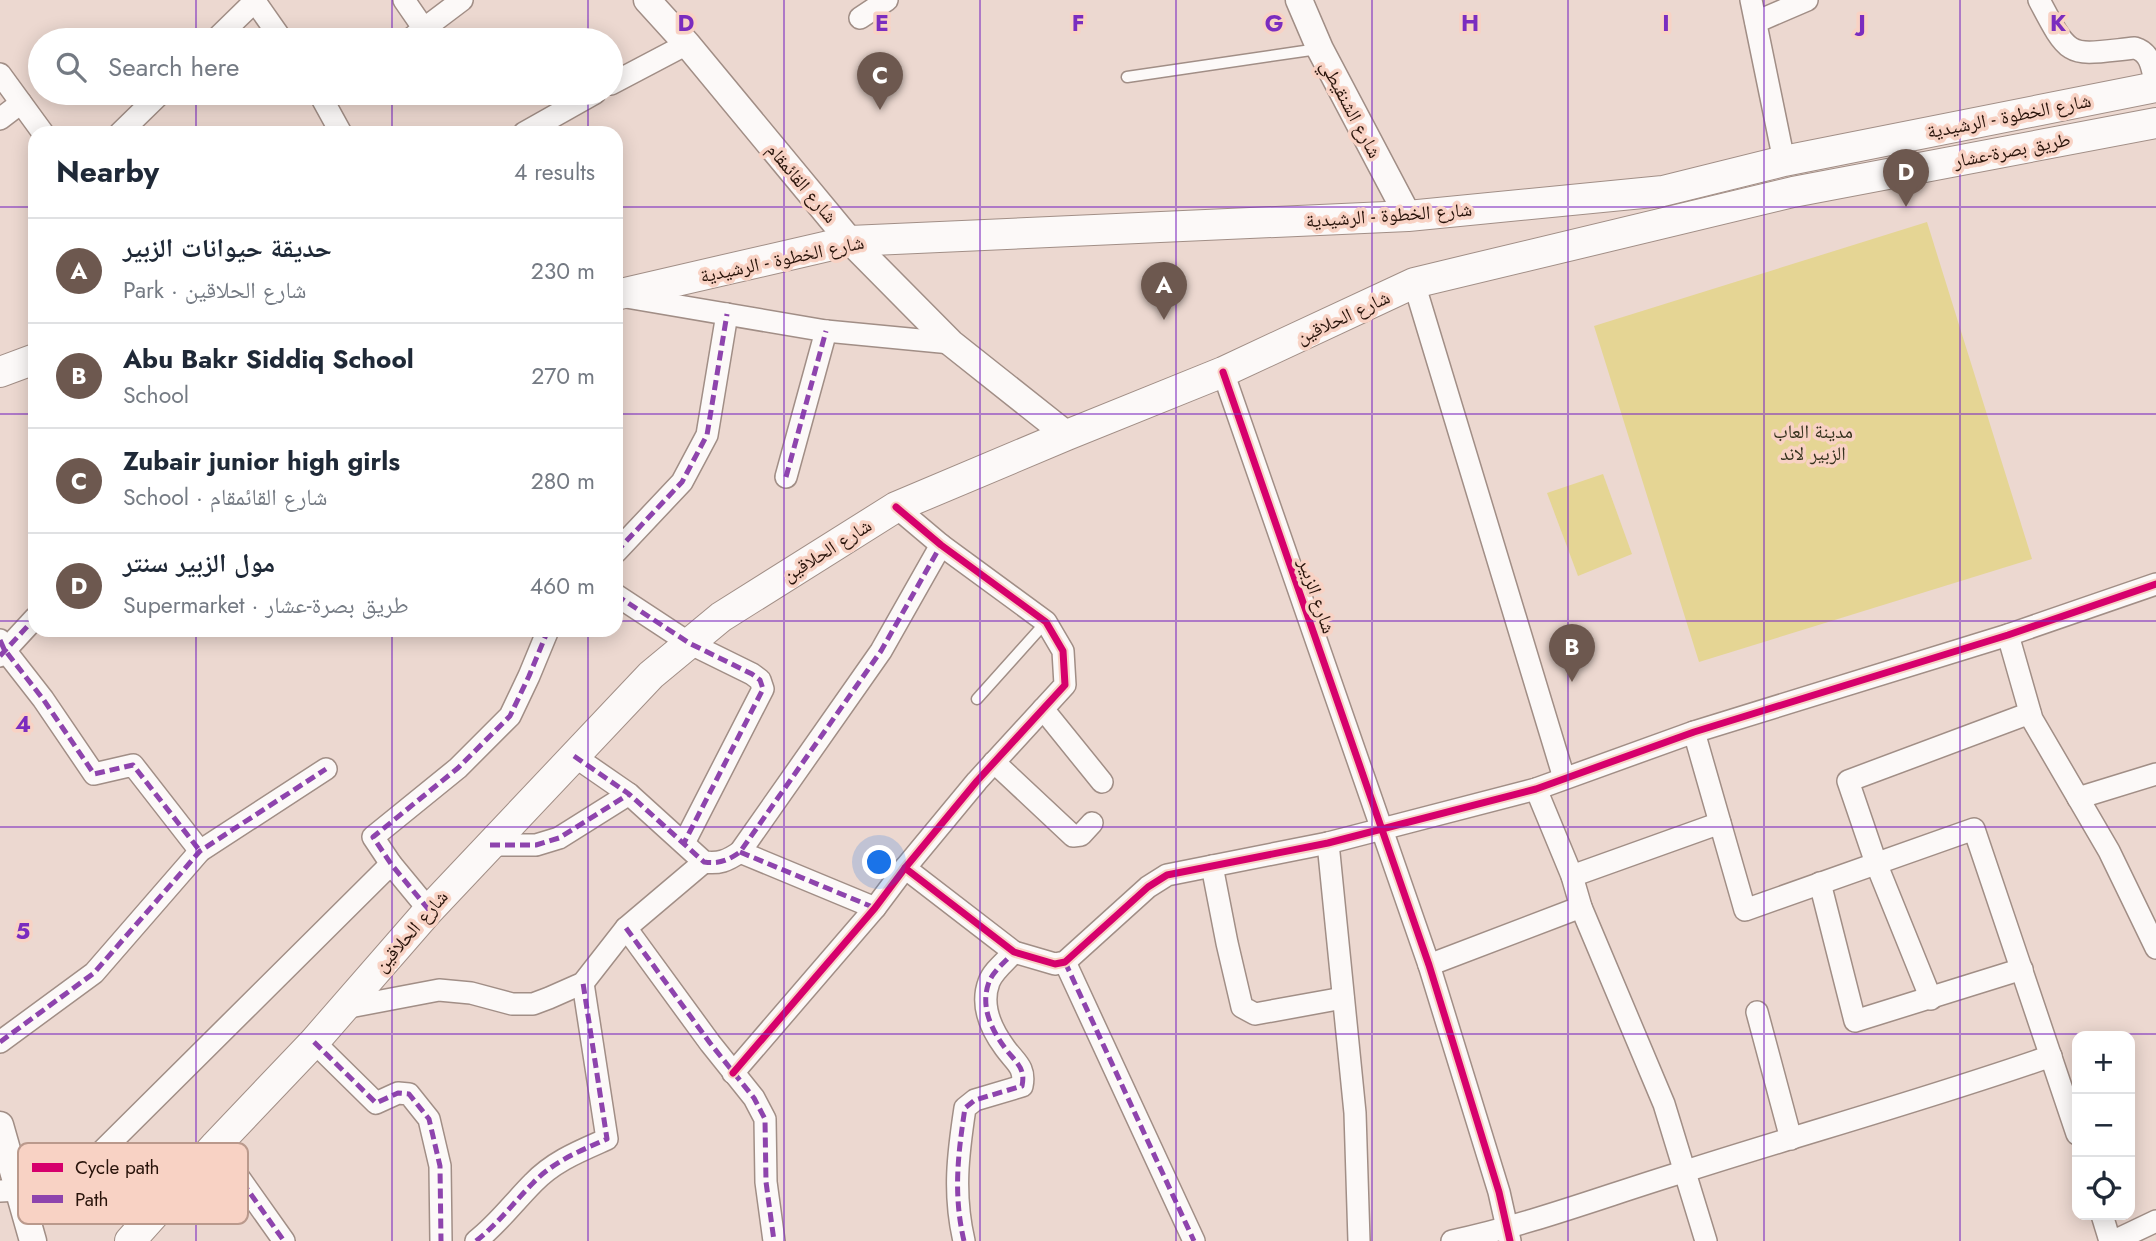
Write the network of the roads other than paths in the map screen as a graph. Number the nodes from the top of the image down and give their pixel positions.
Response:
1 (255, 0) edge
2 (404, 0) edge
3 (462, 0) edge
4 (887, 0) edge
5 (1299, 0) edge
6 (1751, 0) edge
7 (1807, 0) edge
8 (2039, 0) edge
9 (658, 4) edge
10 (860, 18) dead end
11 (1756, 22) junction
12 (227, 28) edge
13 (274, 28) edge
14 (415, 28) edge
15 (425, 28) edge
16 (687, 44) junction
17 (1320, 49) junction
18 (0, 74) edge
19 (1127, 77) dead end
20 (623, 78) edge
21 (2156, 86) edge
22 (21, 103) junction
23 (149, 105) edge
24 (331, 105) edge
25 (574, 105) edge
26 (0, 119) edge
27 (2156, 122) edge
28 (38, 126) edge
29 (127, 126) edge
30 (339, 126) edge
31 (536, 126) edge
32 (1784, 161) junction
33 (1736, 173) junction
34 (1744, 203) junction
35 (1408, 216) junction
36 (850, 241) junction
37 (1414, 283) junction
38 (623, 294) edge
39 (623, 296) edge
40 (727, 314) junction
41 (826, 331) junction
42 (951, 343) junction
43 (28, 362) edge
44 (0, 372) edge
45 (1223, 372) junction
46 (1067, 435) junction
47 (786, 477) dead end
48 (896, 507) junction
49 (623, 545) edge
50 (941, 545) junction
51 (2156, 584) edge
52 (623, 601) edge
53 (1046, 622) junction
54 (28, 624) edge
55 (2008, 635) junction
56 (545, 637) edge
57 (689, 643) junction
58 (1, 648) edge
59 (977, 699) dead end
60 (1043, 709) junction
61 (2030, 713) junction
62 (1694, 733) junction
63 (574, 756) junction
64 (994, 762) junction
65 (326, 769) dead end
66 (2156, 774) edge
67 (1564, 778) junction
68 (1102, 782) dead end
69 (1536, 789) junction
70 (629, 794) junction
71 (2078, 798) junction
72 (1092, 823) dead end
73 (1720, 823) junction
74 (1381, 830) junction
75 (684, 843) junction
76 (1328, 843) junction
77 (490, 845) junction
78 (200, 851) junction
79 (740, 852) junction
80 (704, 862) junction
81 (1876, 863) junction
82 (391, 864) junction
83 (1212, 866) junction
84 (905, 868) junction
85 (1572, 876) junction
86 (1820, 883) junction
87 (1581, 907) junction
88 (875, 908) junction
89 (429, 909) junction
90 (2148, 914) edge
91 (626, 928) junction
92 (2156, 948) edge
93 (1014, 952) junction
94 (1065, 962) junction
95 (1429, 965) junction
96 (2022, 970) junction
97 (583, 983) junction
98 (1343, 998) junction
99 (1931, 999) junction
100 (344, 1008) junction
101 (1757, 1012) dead end
102 (0, 1042) edge
103 (314, 1042) junction
104 (2052, 1056) junction
105 (733, 1073) junction
106 (2072, 1118) edge
107 (0, 1125) edge
108 (1791, 1139) junction
109 (110, 1143) edge
110 (218, 1143) edge
111 (1686, 1171) junction
112 (10, 1190) edge
113 (248, 1191) edge
114 (18, 1208) edge
115 (2104, 1220) edge
116 (2156, 1222) edge
117 (25, 1224) edge
118 (145, 1224) edge
119 (1508, 1235) edge
120 (282, 1240) edge
121 (33, 1241) edge
122 (130, 1241) edge
123 (441, 1241) edge
124 (476, 1241) edge
125 (774, 1241) edge
126 (964, 1241) edge
127 (1194, 1241) edge
128 (1359, 1241) edge
129 (1452, 1241) edge
130 (1706, 1241) edge
131 (2112, 1241) edge

1 - 12 street
1 - 13 street
2 - 14 street
3 - 15 street
4 - 10 street
5 - 17 street, شارع الشنقيطي
6 - 11 street
7 - 11 street
8 - 21 street
9 - 16 street, شارع القائمقام
11 - 32 street
16 - 20 street
16 - 36 street, شارع القائمقام
17 - 19 lane
17 - 35 street, شارع الشنقيطي
18 - 22 street
21 - 32 main road, شارع الخطوة - الرشيدية
22 - 26 street
22 - 28 street
23 - 29 street
24 - 30 street
25 - 31 street
27 - 34 main road, طريق بصرة-عشار
32 - 33 main road, شارع الخطوة - الرشيدية
33 - 34 main road
33 - 35 main road, شارع الخطوة - الرشيدية
34 - 37 main road, شارع الحلاقين
35 - 36 main road, شارع الخطوة - الرشيدية
36 - 38 main road, شارع الخطوة - الرشيدية
36 - 42 street, شارع القائمقام
37 - 45 main road, شارع الحلاقين
37 - 67 street
39 - 40 street
40 - 41 street
40 - 49 street
41 - 42 street
41 - 47 street
42 - 46 street, شارع القائمقام
43 - 44 main road
45 - 46 main road, شارع الحلاقين
45 - 74 street, شارع الزبير
46 - 48 main road, شارع الحلاقين
48 - 50 street
48 - 57 main road, شارع الحلاقين
50 - 53 street
50 - 79 street
51 - 55 street
52 - 57 street
53 - 59 lane
53 - 60 street
54 - 58 street
55 - 61 street
55 - 62 street
56 - 82 street
57 - 63 main road, شارع الحلاقين
57 - 75 street
58 - 78 street
60 - 64 street
60 - 68 street
61 - 71 street
61 - 81 street
62 - 67 street
62 - 73 street
63 - 70 street
63 - 77 main road, شارع الحلاقين
64 - 72 street
64 - 84 street
65 - 78 street
66 - 71 street
67 - 69 street
69 - 74 street
69 - 85 street
70 - 75 street
70 - 77 street
71 - 90 street
73 - 85 street
73 - 86 street
74 - 76 street
74 - 95 street, شارع الزبير
75 - 80 street
76 - 83 street
76 - 98 street
77 - 89 main road, شارع الحلاقين
78 - 102 street
79 - 80 street
79 - 88 street
80 - 91 street
81 - 86 street
81 - 96 street
81 - 99 street
82 - 89 street
82 - 109 street
83 - 94 street
83 - 98 street
84 - 88 street
84 - 93 street
85 - 87 street
86 - 99 street
87 - 95 street
87 - 111 street
88 - 105 street
89 - 100 main road, شارع الحلاقين
90 - 92 street
91 - 97 street
91 - 105 street
93 - 94 street
93 - 126 street
94 - 127 street
95 - 119 street, شارع الزبير
96 - 99 street
96 - 104 street
97 - 100 street
97 - 124 street
98 - 128 street
100 - 103 main road, شارع الحلاقين
101 - 108 street
103 - 110 main road, شارع الحلاقين
103 - 123 street
104 - 106 street
104 - 108 street
105 - 125 street
107 - 112 street
108 - 111 street
111 - 119 street
111 - 130 street
112 - 114 street
113 - 120 street
115 - 131 street
116 - 131 street
117 - 121 street
118 - 122 main road, شارع الحلاقين
119 - 129 street

